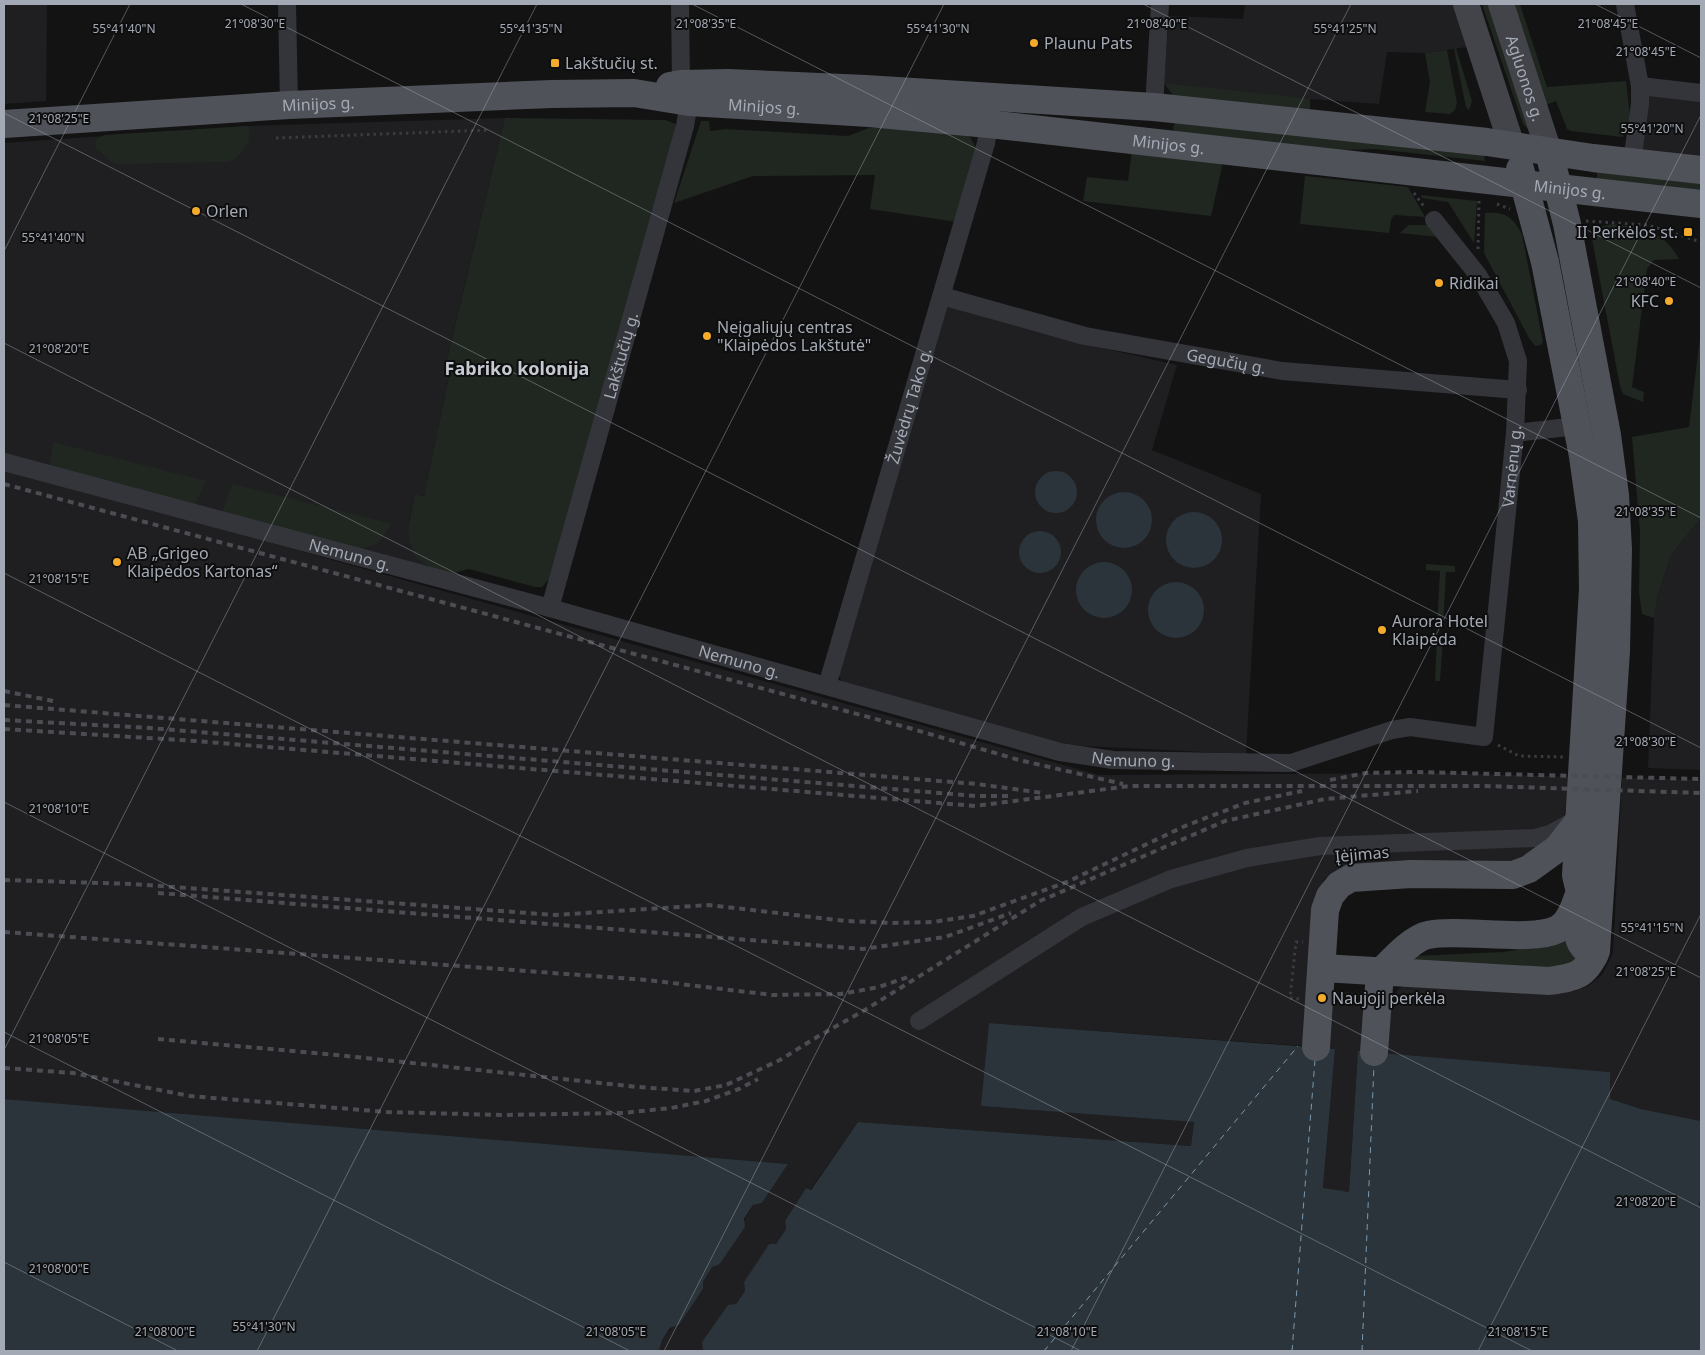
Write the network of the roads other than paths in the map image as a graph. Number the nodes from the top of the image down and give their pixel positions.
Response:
1 (287, 4) edge
2 (680, 4) edge
3 (1160, 4) edge
4 (1466, 4) edge
5 (1501, 4) edge
6 (1625, 4) edge
7 (1640, 86) junction
8 (685, 93) junction
9 (1701, 93) edge
10 (289, 105) junction
11 (1154, 107) junction
12 (4, 124) edge
13 (989, 124) junction
14 (1150, 142) junction
15 (1512, 146) junction
16 (1549, 152) junction
17 (1632, 162) junction
18 (1701, 170) edge
19 (1526, 184) junction
20 (1558, 188) junction
21 (1701, 204) edge
22 (1434, 220) road end
23 (942, 296) junction
24 (1518, 390) junction
25 (1604, 422) junction
26 (1577, 426) junction
27 (1515, 433) junction
28 (4, 462) edge
29 (550, 608) junction
30 (827, 686) junction
31 (1484, 737) joint
32 (1581, 818) junction
33 (1580, 894) junction
34 (1594, 956) junction
35 (1314, 984) junction
36 (1379, 986) junction
37 (919, 1021) dead end
38 (1316, 1047) dead end
39 (1374, 1052) dead end

1 - 10 street
2 - 8 street, Lakštučių g.
3 - 11 street
4 - 15 main road, Agluonos g.
5 - 16 main road, Agluonos g.
6 - 7 street
7 - 9 street
7 - 17 street
8 - 10 main road, Minijos g.
8 - 11 main road, Minijos g.
8 - 13 main road, Minijos g.
8 - 29 street, Lakštučių g.
10 - 12 main road, Minijos g.
11 - 14 main road
11 - 15 main road, Minijos g.
13 - 14 main road, Minijos g.
13 - 23 street, Žuvėdrų Tako g.
14 - 19 main road, Minijos g.
15 - 16 main road, Minijos g.
15 - 19 main road
16 - 17 main road, Minijos g.
16 - 20 main road
17 - 18 main road, Minijos g.
19 - 20 main road, Minijos g.
19 - 26 main road
20 - 21 main road, Minijos g.
20 - 25 main road
22 - 24 street, Varnėnų g.
23 - 24 street, Gegučių g.
23 - 30 street, Žuvėdrų Tako g.
24 - 27 street, Varnėnų g.
25 - 26 main road
25 - 34 main road
26 - 27 street
26 - 32 main road
27 - 31 street, Varnėnų g.
28 - 29 street, Nemuno g.
29 - 30 street, Nemuno g.
30 - 31 street, Nemuno g.
32 - 33 main road
32 - 35 main road
32 - 37 street
33 - 34 main road
33 - 36 main road
34 - 36 main road
35 - 36 main road
35 - 38 main road
36 - 39 main road

